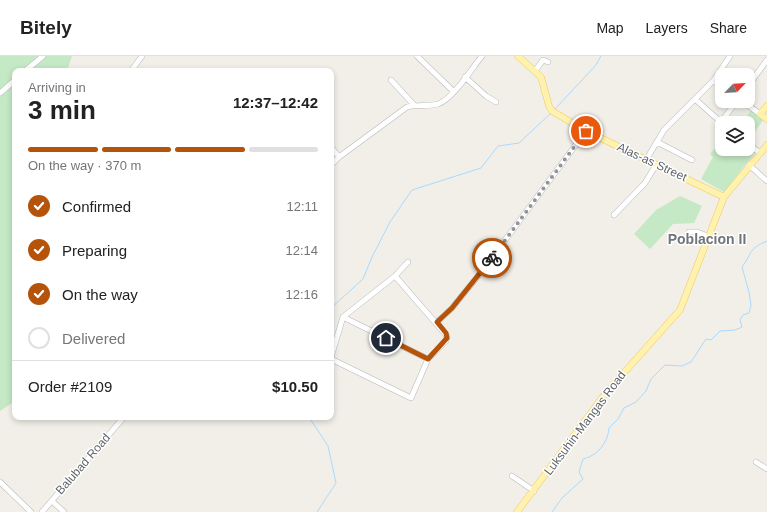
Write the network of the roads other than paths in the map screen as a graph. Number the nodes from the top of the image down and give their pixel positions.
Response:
1 (43, 56) edge
2 (142, 56) edge
3 (418, 56) edge
4 (482, 56) edge
5 (518, 56) edge
6 (730, 56) edge
7 (767, 60) edge
8 (548, 62) dead end
9 (29, 68) edge
10 (133, 68) edge
11 (535, 71) junction
12 (755, 76) edge
13 (465, 77) junction
14 (391, 80) dead end
15 (714, 80) joint
16 (12, 83) edge
17 (453, 91) junction
18 (0, 93) edge
19 (696, 100) junction
20 (496, 102) dead end
21 (414, 105) junction
22 (767, 106) edge
23 (752, 108) edge
24 (760, 114) junction
25 (715, 117) edge
26 (767, 119) edge
27 (586, 131) junction
28 (657, 142) junction
29 (767, 145) edge
30 (755, 149) edge
31 (334, 150) edge
32 (760, 153) junction
33 (339, 156) junction
34 (646, 160) junction
35 (692, 160) dead end
36 (334, 162) edge
37 (656, 165) junction
38 (749, 165) junction
39 (767, 180) edge
40 (724, 197) junction
41 (614, 215) dead end
42 (689, 232) dead end
43 (708, 236) junction
44 (408, 262) dead end
45 (395, 276) junction
46 (343, 317) junction
47 (437, 322) junction
48 (334, 348) edge
49 (428, 359) junction
50 (334, 360) edge
51 (121, 420) edge
52 (756, 462) dead end
53 (767, 469) edge
54 (512, 476) dead end
55 (0, 482) edge
56 (534, 491) junction
57 (52, 501) junction
58 (31, 512) edge
59 (42, 512) edge
60 (64, 512) edge
61 (517, 512) edge

1 - 9 street
2 - 10 street
3 - 17 street
4 - 13 street
5 - 11 main road
6 - 15 street
7 - 12 street
8 - 11 street
11 - 27 main road, Alas-as Street
13 - 17 street
13 - 20 street
14 - 21 street
15 - 19 street
16 - 18 street
17 - 21 street
19 - 25 street
19 - 28 street
21 - 33 street
22 - 24 main road
23 - 24 street
24 - 26 main road
27 - 34 main road, Alas-as Street
27 - 47 street
28 - 34 street
28 - 35 street
29 - 32 main road, Luksuhin-Mangas Road
30 - 32 street
31 - 33 street
32 - 38 main road, Luksuhin-Mangas Road
33 - 36 street
34 - 37 main road, Alas-as Street
37 - 40 main road, Alas-as Street
37 - 41 street
38 - 39 street
38 - 40 main road, Luksuhin-Mangas Road
40 - 43 main road, Luksuhin-Mangas Road
42 - 43 street
43 - 56 main road, Luksuhin-Mangas Road
44 - 45 street
45 - 46 street
45 - 47 street
46 - 48 street
46 - 49 street
47 - 49 street
49 - 50 street
51 - 57 street, Balubad Road
52 - 53 street
54 - 56 street
55 - 58 street
56 - 61 main road, Luksuhin-Mangas Road
57 - 59 street, Balubad Road
57 - 60 street

